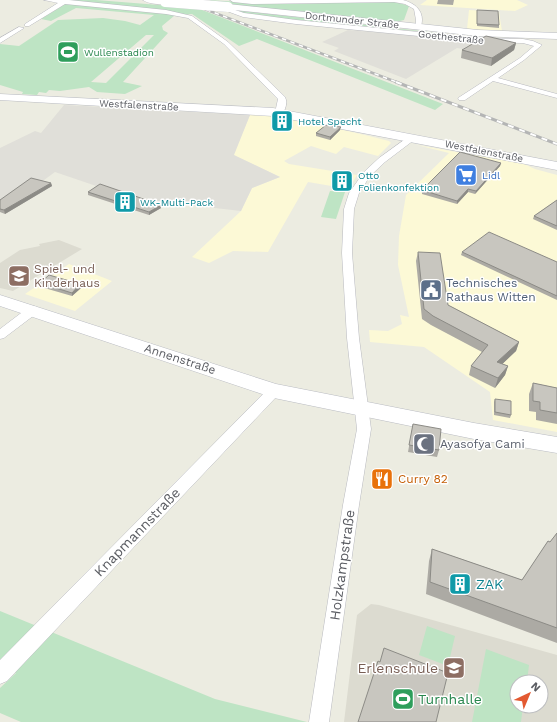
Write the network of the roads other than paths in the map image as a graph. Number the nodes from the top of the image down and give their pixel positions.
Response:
1 (47, 0) edge
2 (147, 0) edge
3 (200, 0) edge
4 (416, 0) edge
5 (65, 1) edge
6 (409, 3) junction
7 (230, 4) edge
8 (419, 25) junction
9 (557, 36) edge
10 (0, 41) edge
11 (492, 79) junction
12 (557, 96) edge
13 (0, 97) edge
14 (462, 98) dead end
15 (279, 113) junction
16 (411, 138) junction
17 (557, 166) edge
18 (0, 300) edge
19 (33, 310) junction
20 (0, 335) edge
21 (274, 391) junction
22 (362, 408) junction
23 (557, 445) edge
24 (0, 674) edge
25 (319, 722) edge

1 - 5 street
2 - 7 street, Dortmunder Straße, bridge
3 - 11 street, Goethestraße
4 - 6 street
5 - 10 street
5 - 15 street
6 - 7 street
6 - 8 street, Goethestraße
7 - 8 street, Dortmunder Straße
8 - 9 street, Dortmunder Straße
11 - 12 street
11 - 14 street, Goethestraße
13 - 15 street, Westfalenstraße
15 - 16 street, Westfalenstraße
16 - 17 street, Westfalenstraße
16 - 22 street, Holzkampstraße
18 - 19 street, Annenstraße
19 - 20 street
19 - 21 street, Annenstraße
21 - 22 street, Annenstraße
21 - 24 street, Knapmannstraße
22 - 23 street, Annenstraße
22 - 25 street, Holzkampstraße

